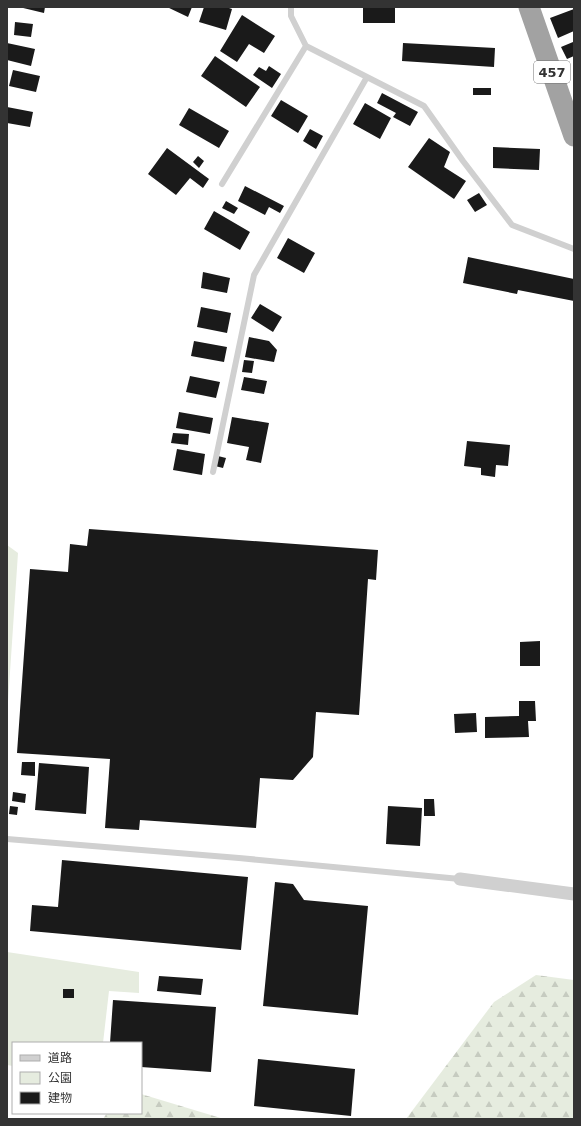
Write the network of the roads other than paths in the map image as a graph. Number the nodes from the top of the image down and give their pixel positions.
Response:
1 (291, 7) edge
2 (529, 7) edge
3 (306, 46) junction
4 (367, 77) junction
5 (574, 136) edge
6 (222, 184) dead end
7 (574, 249) edge
8 (213, 472) dead end
9 (7, 839) edge
10 (460, 879) joint
11 (574, 894) edge

1 - 3 lane
2 - 5 highway, 457
3 - 4 lane
3 - 6 lane
4 - 7 lane
4 - 8 lane
9 - 10 lane
10 - 11 street

